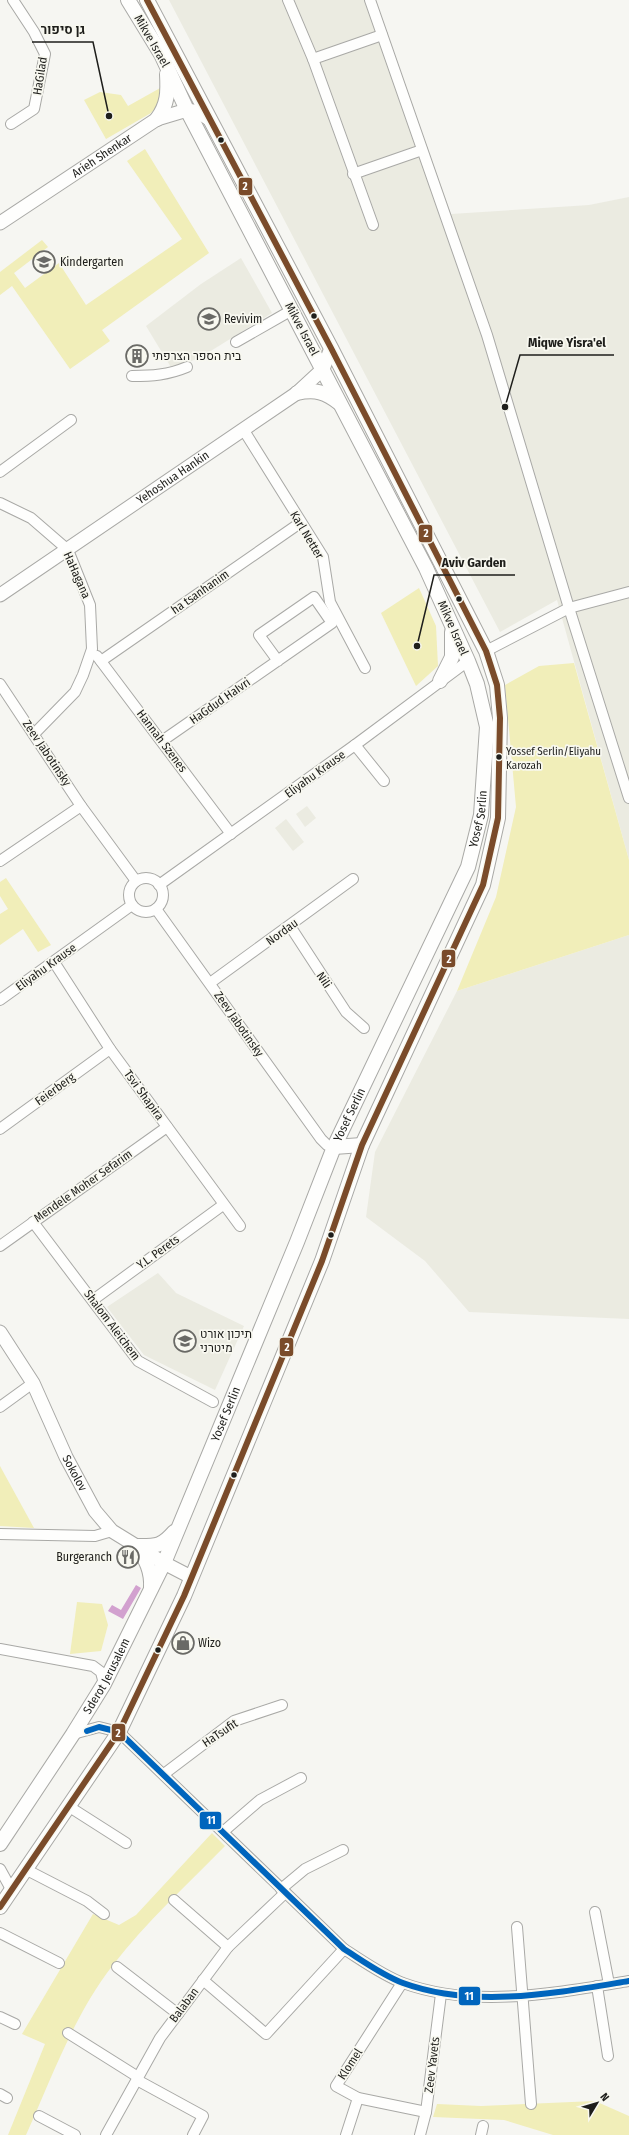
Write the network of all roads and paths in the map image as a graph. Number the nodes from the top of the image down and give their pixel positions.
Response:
1 (13, 0) edge
2 (128, 0) edge
3 (147, 0) edge
4 (288, 0) edge
5 (370, 0) edge
6 (382, 35) junction
7 (313, 59) junction
8 (166, 65) junction
9 (187, 110) junction
10 (156, 119) junction
11 (209, 119) junction
12 (11, 124) dead end
13 (422, 150) junction
14 (353, 174) junction
15 (0, 222) edge
16 (373, 225) dead end
17 (292, 310) junction
18 (236, 342) dead end
19 (331, 348) junction
20 (187, 367) dead end
21 (323, 369) junction
22 (132, 376) dead end
23 (297, 393) junction
24 (341, 405) junction
25 (71, 420) dead end
26 (243, 429) junction
27 (0, 472) edge
28 (0, 503) edge
29 (300, 522) junction
30 (68, 550) junction
31 (629, 592) edge
32 (0, 595) edge
33 (569, 608) junction
34 (452, 624) junction
35 (92, 649) junction
36 (486, 651) junction
37 (101, 661) junction
38 (468, 661) junction
39 (278, 662) junction
40 (365, 668) dead end
41 (440, 681) junction
42 (0, 684) edge
43 (34, 734) junction
44 (162, 741) junction
45 (355, 745) junction
46 (626, 780) edge
47 (384, 781) dead end
48 (629, 798) edge
49 (82, 806) junction
50 (232, 834) junction
51 (0, 861) edge
52 (354, 879) dead end
53 (136, 881) junction
54 (159, 885) junction
55 (132, 905) junction
56 (156, 909) junction
57 (290, 926) junction
58 (54, 962) junction
59 (210, 983) junction
60 (0, 1000) edge
61 (364, 1028) dead end
62 (110, 1049) junction
63 (167, 1127) junction
64 (0, 1129) edge
65 (321, 1139) junction
66 (362, 1145) junction
67 (334, 1147) junction
68 (325, 1170) junction
69 (223, 1205) junction
70 (33, 1222) junction
71 (240, 1226) dead end
72 (0, 1246) edge
73 (93, 1300) junction
74 (0, 1332) edge
75 (33, 1383) junction
76 (213, 1402) dead end
77 (0, 1407) edge
78 (180, 1526) junction
79 (112, 1531) junction
80 (0, 1534) edge
81 (137, 1546) junction
82 (164, 1563) junction
83 (191, 1577) junction
84 (150, 1590) junction
85 (0, 1649) edge
86 (104, 1684) junction
87 (282, 1705) dead end
88 (119, 1732) junction
89 (73, 1734) junction
90 (164, 1774) junction
91 (301, 1778) dead end
92 (68, 1806) junction
93 (224, 1832) junction
94 (126, 1843) dead end
95 (0, 1844) edge
96 (343, 1850) dead end
97 (0, 1868) edge
98 (25, 1869) junction
99 (11, 1889) junction
100 (283, 1891) junction
101 (174, 1900) dead end
102 (0, 1907) edge
103 (595, 1912) dead end
104 (104, 1914) dead end
105 (517, 1927) dead end
106 (0, 1933) edge
107 (228, 1947) junction
108 (344, 1949) junction
109 (58, 1963) dead end
110 (117, 1967) dead end
111 (204, 1980) junction
112 (629, 1981) edge
113 (402, 1983) junction
114 (609, 1984) junction
115 (597, 1986) junction
116 (441, 1994) junction
117 (523, 1995) junction
118 (178, 2014) junction
119 (0, 2017) edge
120 (15, 2024) dead end
121 (68, 2033) dead end
122 (608, 2056) dead end
123 (137, 2078) junction
124 (358, 2098) junction
125 (531, 2104) dead end
126 (426, 2112) junction
127 (39, 2116) dead end
128 (75, 2135) edge
129 (106, 2135) edge
130 (193, 2135) edge
131 (346, 2135) edge
132 (420, 2135) edge

1 - 12 street, HaGilad
2 - 8 main road, Mikve Israel
3 - 11 main road, Mikve Israel
4 - 7 street
5 - 6 street
6 - 7 street
6 - 13 street
7 - 14 street
8 - 9 main road, Mikve Israel
8 - 10 main road
9 - 10 street, Arieh Shenkar
9 - 11 street
9 - 17 main road, Mikve Israel
10 - 15 street, Arieh Shenkar
11 - 19 main road, Mikve Israel
13 - 14 street
13 - 33 street
14 - 16 street
17 - 18 street
17 - 21 main road, Mikve Israel
19 - 21 street, Yehoshua Hankin
19 - 36 main road, Mikve Israel
20 - 22 street
21 - 23 street, Yehoshua Hankin
21 - 24 main road, Mikve Israel
23 - 24 main road
23 - 26 street, Yehoshua Hankin
24 - 34 main road, Mikve Israel
25 - 27 street
26 - 29 street, Karl Netter
26 - 30 street, Yehoshua Hankin
28 - 30 street, HaHagana
29 - 37 street, ha tsanhanim
29 - 40 street, Karl Netter
30 - 32 street, Yehoshua Hankin
30 - 35 street, HaHagana
31 - 33 street
33 - 36 street
33 - 46 street
34 - 38 main road, Mikve Israel
34 - 41 main road
35 - 37 street, Hannah Szenes
35 - 43 street, HaHagana
36 - 38 main road
36 - 66 main road, Yosef Serlin
37 - 44 street, Hannah Szenes
38 - 41 street, Eliyahu Krause
38 - 67 main road, Yosef Serlin
39 - 39 street, HaGdud HaIvri
39 - 44 street, HaGdud HaIvri
41 - 45 street, Eliyahu Krause
42 - 43 street, Zeev Jabotinsky
43 - 49 street, Zeev Jabotinsky
44 - 50 street, Hannah Szenes
45 - 47 street
45 - 50 street, Eliyahu Krause
46 - 48 street
49 - 51 street
49 - 53 street, Zeev Jabotinsky
50 - 54 street, Eliyahu Krause
52 - 57 street, Nordau
53 - 54 street
53 - 55 street
54 - 56 street
55 - 56 street
55 - 58 street, Eliyahu Krause
56 - 59 street, Zeev Jabotinsky
57 - 59 street, Nordau
57 - 61 street, Nili
58 - 60 street, Eliyahu Krause
58 - 62 street, Tsvi Shapira
59 - 65 street, Zeev Jabotinsky
62 - 63 street, Tsvi Shapira
62 - 64 street, Feierberg
63 - 69 street, Tsvi Shapira
63 - 70 street, Mendele Moher Sefarim
65 - 67 street, Zeev Jabotinsky
65 - 68 street, Zeev Jabotinsky
66 - 67 main road
66 - 83 main road, Yosef Serlin
67 - 68 main road, Yosef Serlin
68 - 78 main road, Yosef Serlin
69 - 71 street, Tsvi Shapira
69 - 73 street, Y.L. Perets
70 - 72 street, Mendele Moher Sefarim
70 - 73 street, Shalom Aleichem
73 - 76 street, Shalom Aleichem
74 - 75 street, Sokolov
75 - 77 street
75 - 79 street, Sokolov
78 - 81 main road
78 - 82 main road, Yosef Serlin
79 - 80 street
79 - 81 street, Sokolov
81 - 82 street, Sokolov
81 - 84 main road
82 - 83 street, Sokolov
82 - 84 main road, Sderot Jerusalem
83 - 88 main road
84 - 86 main road, Sderot Jerusalem
85 - 86 street
86 - 89 main road, Sderot Jerusalem
87 - 90 street, HaTsufit
88 - 89 street
88 - 90 street
88 - 92 main road
89 - 95 main road, Sderot Jerusalem
90 - 93 street
91 - 93 street
92 - 94 street
92 - 98 main road
93 - 100 street
96 - 100 street, Balaban
97 - 99 street
98 - 99 main road
98 - 104 street
99 - 102 main road
100 - 107 street, Balaban
100 - 108 street
101 - 107 street
103 - 114 street
105 - 117 street
106 - 109 street
107 - 111 street, Balaban
108 - 111 street
108 - 113 street
110 - 118 street
111 - 118 street, Balaban
112 - 114 street
113 - 116 street
113 - 124 street, Klomel
114 - 115 street
115 - 117 street
115 - 122 street
116 - 117 street
116 - 126 street, Zeev Yavets
117 - 125 street
118 - 123 street, Balaban
119 - 120 street
121 - 123 street
123 - 129 street, Balaban
123 - 130 street
124 - 126 street, Klomel
124 - 131 street
126 - 132 street, Zeev Yavets
127 - 128 street

